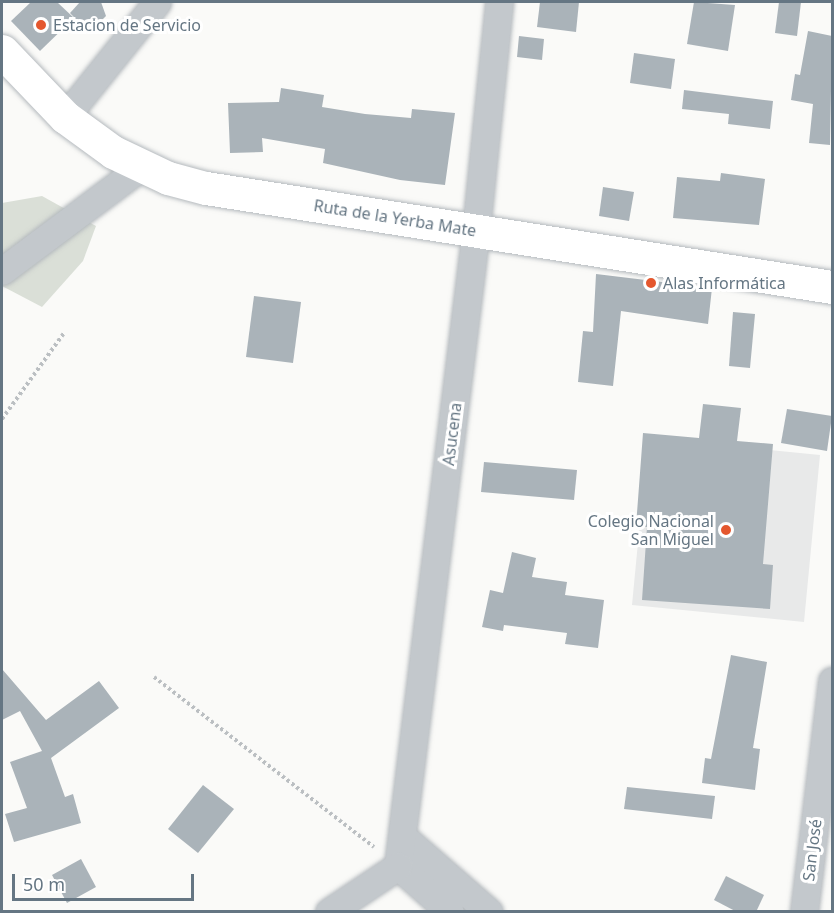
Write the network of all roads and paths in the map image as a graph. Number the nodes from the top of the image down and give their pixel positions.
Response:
1 (157, 2) edge
2 (499, 2) edge
3 (2, 51) edge
4 (65, 117) junction
5 (141, 167) junction
6 (476, 230) junction
7 (2, 271) edge
8 (832, 287) edge
9 (64, 333) dead end
10 (2, 419) edge
11 (154, 677) dead end
12 (832, 681) edge
13 (827, 780) edge
14 (403, 837) junction
15 (398, 866) junction
16 (329, 912) edge
17 (450, 912) edge
18 (489, 912) edge
19 (804, 912) edge

1 - 4 street
2 - 6 street, Asucena
3 - 4 main road, Ruta de la Yerba Mate
4 - 5 main road, Ruta de la Yerba Mate
5 - 6 main road, Ruta de la Yerba Mate
5 - 7 street
6 - 8 main road, Ruta de la Yerba Mate
6 - 14 street, Asucena
9 - 10 path
11 - 15 path
12 - 13 street, San José
13 - 19 street, San José
14 - 15 street, Asucena
14 - 18 street
15 - 16 street
15 - 17 street

